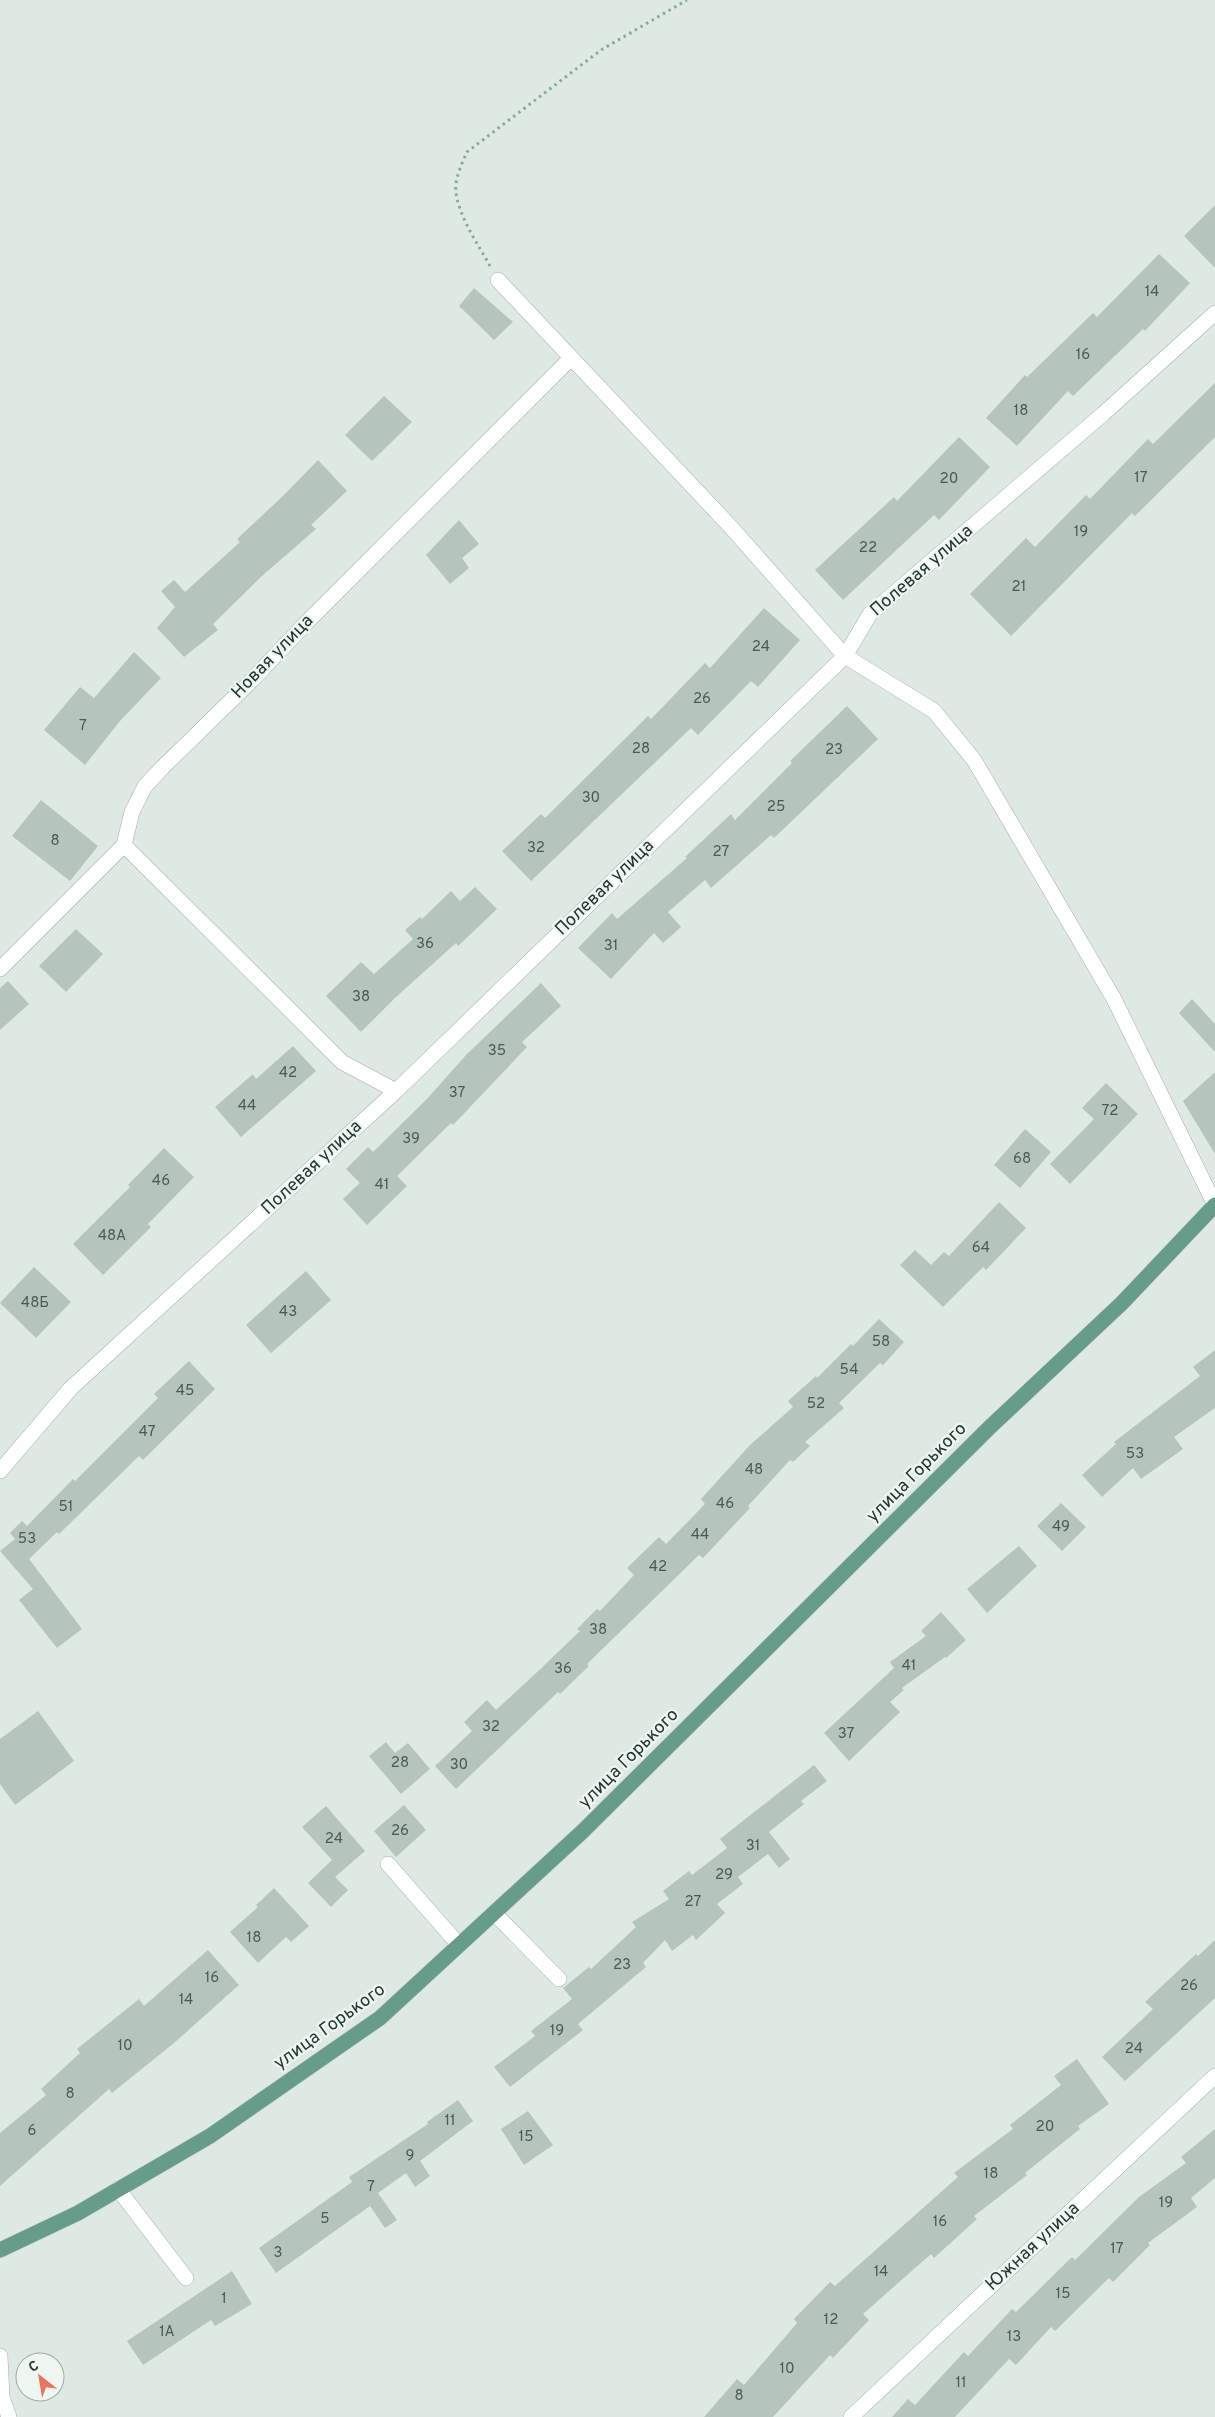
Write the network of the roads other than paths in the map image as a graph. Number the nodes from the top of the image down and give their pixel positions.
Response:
1 (498, 280) road end
2 (1215, 313) edge
3 (570, 358) junction
4 (844, 656) junction
5 (124, 845) junction
6 (0, 969) edge
7 (396, 1091) junction
8 (1215, 1205) edge
9 (0, 1471) edge
10 (388, 1864) dead end
11 (494, 1914) junction
12 (459, 1945) junction
13 (559, 1978) dead end
14 (1215, 2076) edge
15 (118, 2189) junction
16 (0, 2250) edge
17 (186, 2278) dead end
18 (0, 2356) edge
19 (9, 2417) edge
20 (851, 2417) edge

1 - 3 street
2 - 4 street, Полевая улица
3 - 4 street
3 - 5 street, Новая улица
4 - 7 street, Полевая улица
4 - 8 street
5 - 6 street
5 - 7 street
7 - 9 street, Полевая улица
8 - 11 main road, улица Горького
10 - 12 street
11 - 12 main road, улица Горького
11 - 13 street
12 - 15 main road, улица Горького
14 - 20 street, Южная улица
15 - 16 main road, улица Горького
15 - 17 street
18 - 19 street

